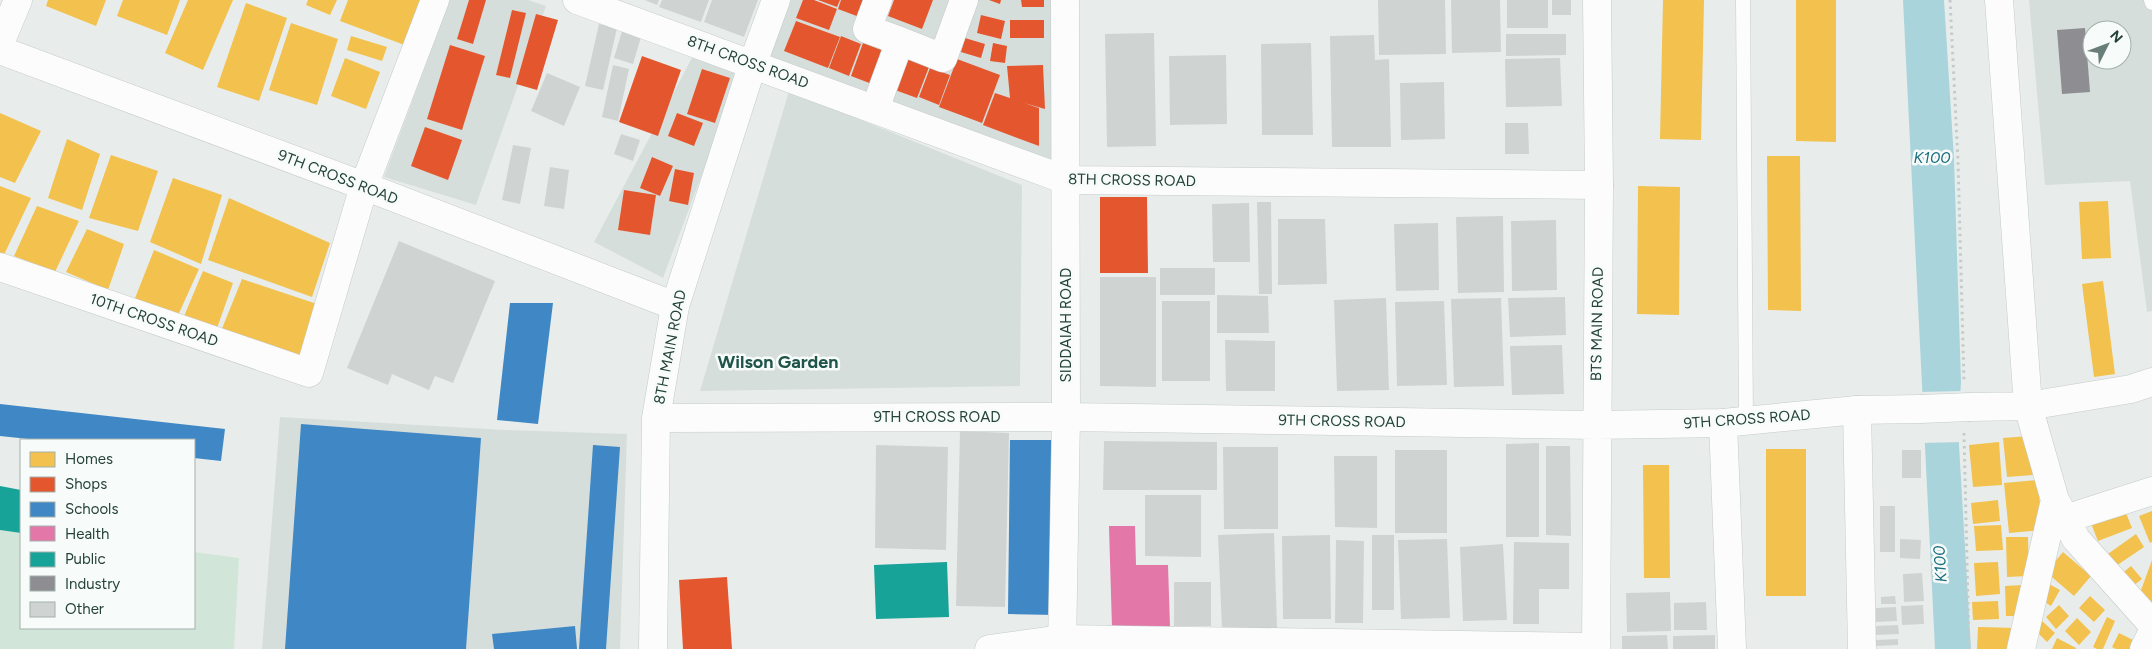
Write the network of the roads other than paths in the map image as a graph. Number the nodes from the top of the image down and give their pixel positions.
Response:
1 (18, 0) edge
2 (435, 0) edge
3 (577, 0) edge
4 (776, 0) edge
5 (878, 0) edge
6 (964, 0) edge
7 (1065, 0) edge
8 (1597, 0) edge
9 (1744, 0) edge
10 (1999, 0) edge
11 (900, 41) junction
12 (0, 43) edge
13 (0, 50) edge
14 (753, 63) junction
15 (875, 109) junction
16 (1066, 180) junction
17 (1599, 185) junction
18 (364, 186) junction
19 (0, 267) edge
20 (675, 306) junction
21 (2152, 382) edge
22 (2028, 406) junction
23 (1857, 410) junction
24 (1066, 417) junction
25 (656, 418) junction
26 (1735, 422) junction
27 (1596, 426) junction
28 (2152, 491) edge
29 (2060, 510) junction
30 (2152, 624) edge
31 (2152, 633) edge
32 (1062, 644) edge
33 (1596, 648) edge
34 (653, 649) edge
35 (989, 649) edge
36 (1732, 649) edge
37 (1862, 649) edge
38 (2021, 649) edge
39 (2144, 649) edge

1 - 12 street
2 - 18 street
3 - 14 street, 8TH CROSS ROAD
4 - 14 street, 8TH MAIN ROAD
5 - 11 street
6 - 11 street
7 - 16 street, SIDDAIAH ROAD
8 - 17 street, BTS MAIN ROAD
9 - 26 lane
10 - 22 street
11 - 15 street
13 - 18 street, 9TH CROSS ROAD
14 - 15 street, 8TH CROSS ROAD
14 - 20 street, 8TH MAIN ROAD
15 - 16 street, 8TH CROSS ROAD
16 - 17 street, 8TH CROSS ROAD
16 - 24 street, SIDDAIAH ROAD
17 - 27 street, BTS MAIN ROAD
18 - 19 street, 10TH CROSS ROAD
18 - 20 street, 9TH CROSS ROAD
20 - 25 street, 8TH MAIN ROAD
21 - 22 street, 9TH CROSS ROAD
22 - 23 street, 9TH CROSS ROAD, bridge
22 - 29 street
23 - 26 street, 9TH CROSS ROAD
23 - 37 street
24 - 25 street, 9TH CROSS ROAD
24 - 27 street, 9TH CROSS ROAD
24 - 32 street, SIDDAIAH ROAD
25 - 34 street, 8TH MAIN ROAD
26 - 27 street, 9TH CROSS ROAD
26 - 36 street
27 - 33 street, BTS MAIN ROAD
28 - 29 street
29 - 30 street
29 - 38 street
31 - 39 street
32 - 33 street
32 - 35 street

